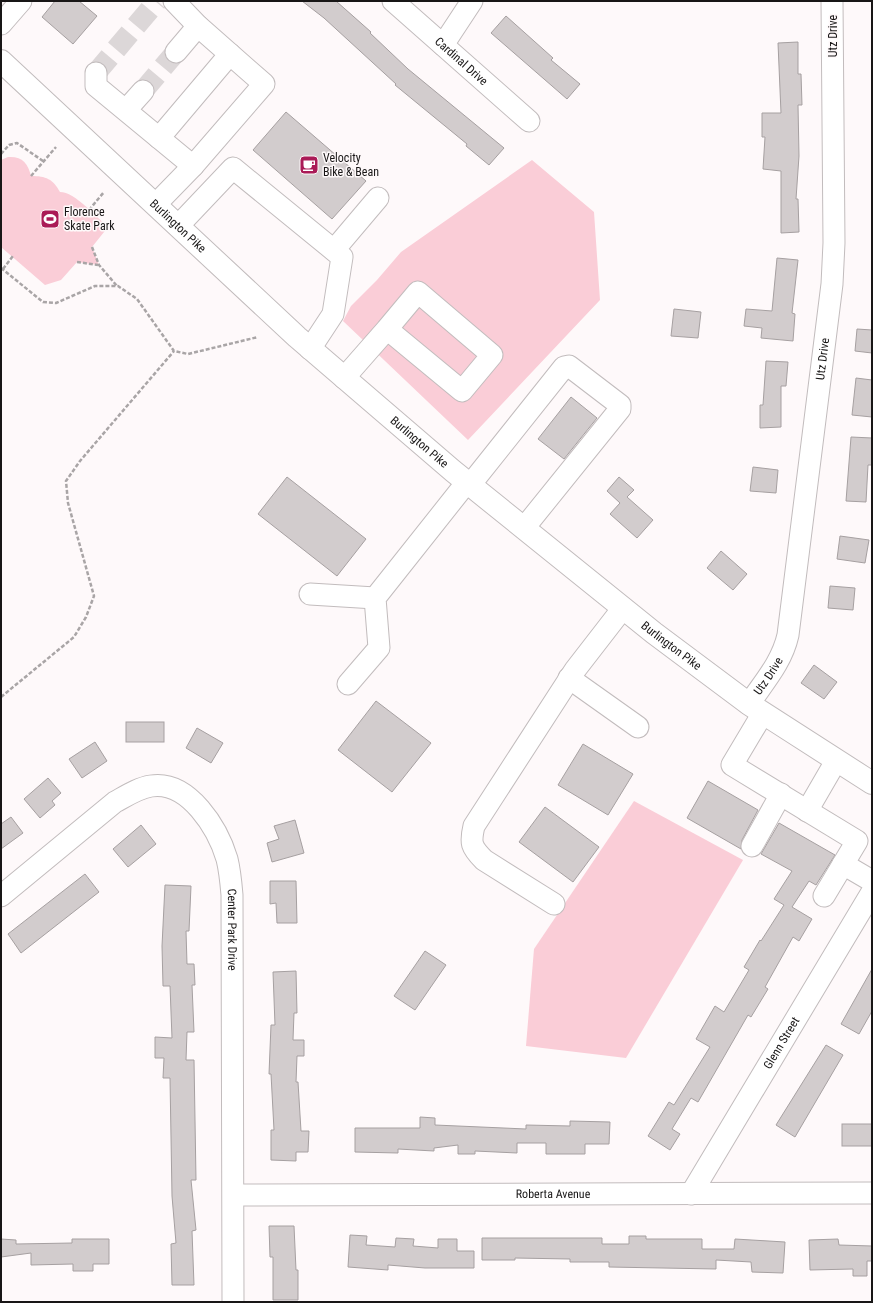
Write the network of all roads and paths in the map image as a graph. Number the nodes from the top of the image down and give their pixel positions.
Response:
1 (21, 1) edge
2 (174, 1) edge
3 (393, 1) edge
4 (472, 1) edge
5 (832, 1) edge
6 (1, 24) edge
7 (198, 26) junction
8 (443, 45) junction
9 (176, 52) tunnel mouth
10 (230, 54) junction
11 (1, 61) edge
12 (96, 73) dead end
13 (143, 90) tunnel mouth
14 (126, 110) junction
15 (529, 121) dead end
16 (159, 138) junction
17 (56, 147) dead end
18 (1, 154) edge
19 (44, 161) junction
20 (193, 166) junction
21 (31, 176) dead end
22 (104, 192) dead end
23 (378, 198) dead end
24 (156, 204) junction
25 (89, 210) dead end
26 (178, 226) junction
27 (92, 247) dead end
28 (334, 250) junction
29 (13, 256) dead end
30 (77, 262) dead end
31 (99, 265) junction
32 (2, 269) edge
33 (118, 286) junction
34 (387, 329) junction
35 (258, 337) dead end
36 (310, 349) junction
37 (174, 351) junction
38 (344, 378) junction
39 (469, 484) junction
40 (524, 528) junction
41 (310, 594) dead end
42 (375, 598) junction
43 (623, 608) junction
44 (569, 678) junction
45 (348, 684) dead end
46 (1, 697) edge
47 (756, 709) junction
48 (638, 727) dead end
49 (836, 761) junction
50 (872, 783) edge
51 (781, 794) junction
52 (807, 811) junction
53 (752, 846) dead end
54 (843, 864) junction
55 (872, 881) edge
56 (872, 892) edge
57 (1, 896) edge
58 (824, 896) dead end
59 (554, 904) dead end
60 (872, 1193) edge
61 (691, 1194) junction
62 (234, 1195) junction
63 (233, 1302) edge

1 - 6 street
2 - 7 street
3 - 8 street, Cardinal Drive
4 - 8 street
5 - 47 street, Utz Drive
7 - 9 street
7 - 10 street
8 - 15 street, Cardinal Drive
10 - 16 street
10 - 20 street
11 - 24 main road, Burlington Pike
12 - 14 street
13 - 14 street
14 - 16 street
16 - 20 street
17 - 19 path
18 - 19 path
19 - 21 path
20 - 24 street
22 - 25 path
23 - 28 street
24 - 26 main road, Burlington Pike
26 - 28 street
26 - 36 main road, Burlington Pike
27 - 31 path
28 - 36 street
29 - 32 path
30 - 31 path
31 - 33 path
32 - 33 path
33 - 37 path
34 - 34 street
34 - 38 street
35 - 37 path
36 - 38 main road, Burlington Pike
37 - 46 path
38 - 39 main road, Burlington Pike
39 - 40 main road, Burlington Pike
39 - 40 street
39 - 42 street
40 - 43 main road, Burlington Pike
41 - 42 street
42 - 45 street
43 - 44 street
43 - 47 main road, Burlington Pike
44 - 48 street
44 - 59 street
47 - 49 main road, Burlington Pike
47 - 51 street, Utz Drive
49 - 50 main road, Burlington Pike
49 - 52 street
51 - 52 street
51 - 53 street
52 - 54 street
54 - 55 street
54 - 58 street
56 - 61 street, Glenn Street
57 - 62 street, Center Park Drive
60 - 61 street, Roberta Avenue
61 - 62 street, Roberta Avenue
62 - 63 street, Center Park Drive

